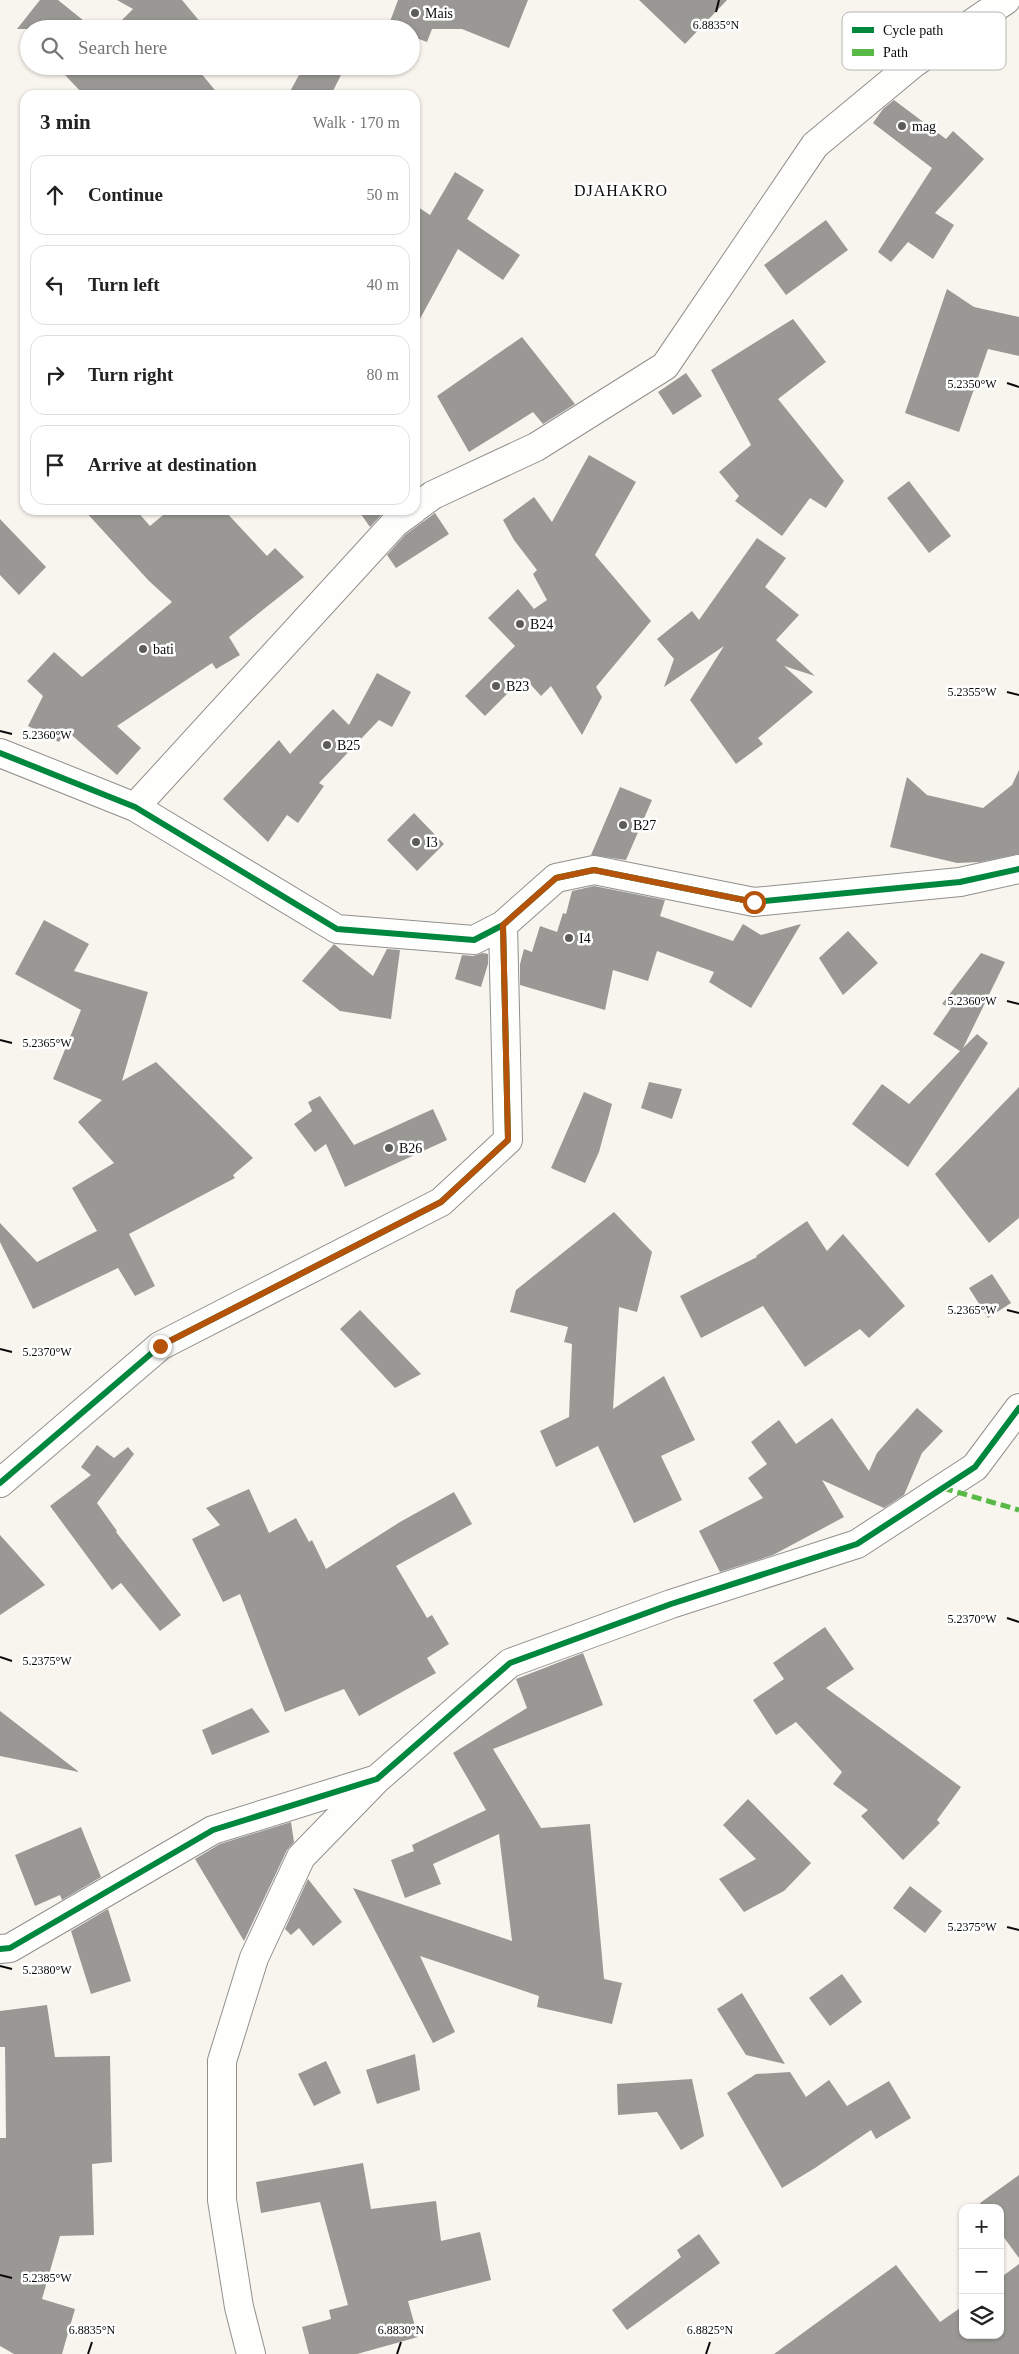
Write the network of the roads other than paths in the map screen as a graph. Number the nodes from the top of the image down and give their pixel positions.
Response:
1 (1006, 0) edge
2 (988, 12) edge
3 (906, 70) edge
4 (420, 505) edge
5 (406, 515) edge
6 (0, 753) edge
7 (135, 807) junction
8 (1019, 868) edge
9 (503, 925) junction
10 (1019, 1408) edge
11 (0, 1483) edge
12 (377, 1779) junction
13 (0, 1949) edge
14 (251, 2354) edge

1 - 2 street
3 - 4 street
5 - 7 street
6 - 7 street
7 - 9 street
8 - 9 street
9 - 11 street
10 - 12 street
12 - 13 street
12 - 14 street

